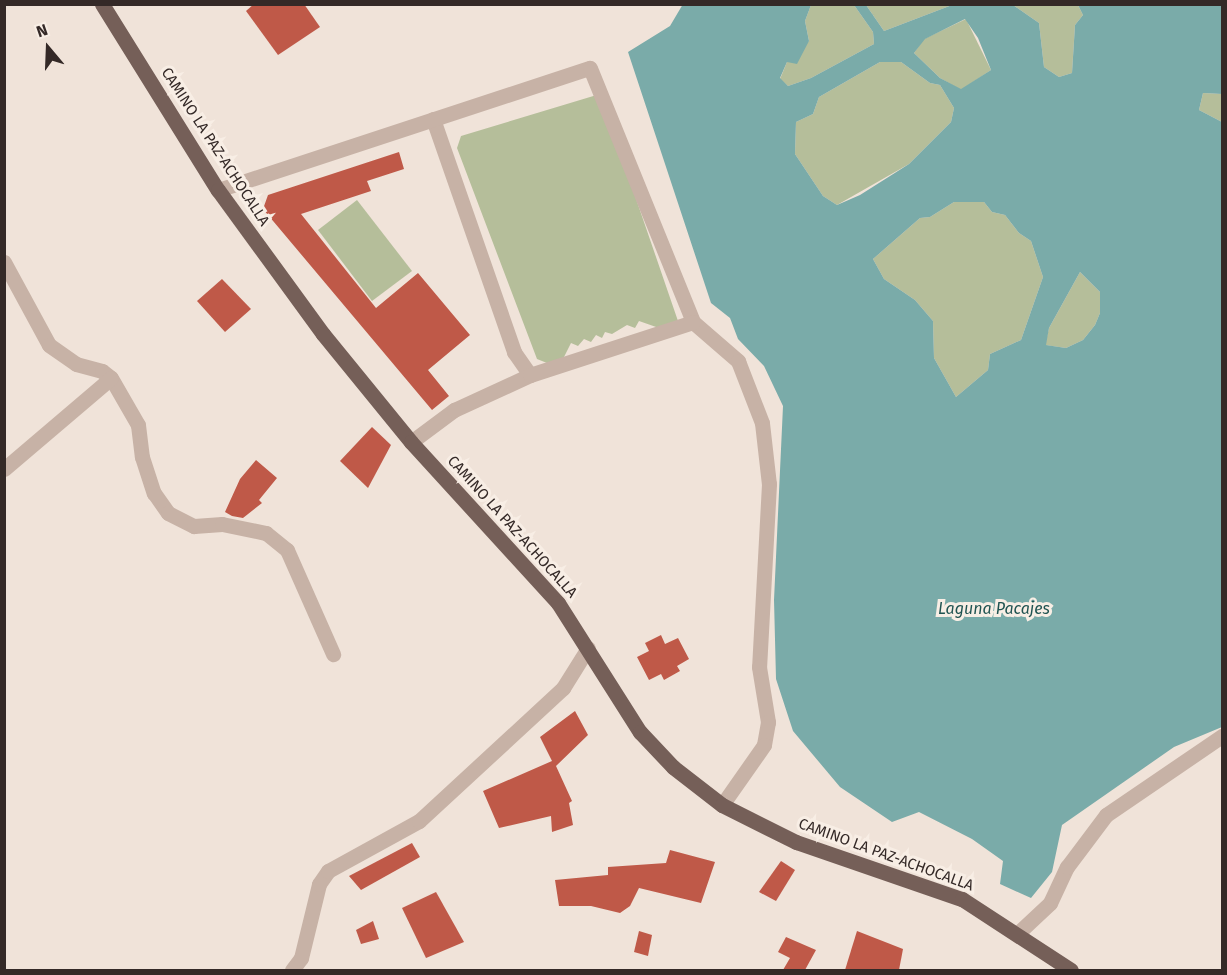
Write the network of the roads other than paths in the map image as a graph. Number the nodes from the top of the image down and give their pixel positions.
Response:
1 (102, 4) edge
2 (433, 119) junction
3 (218, 190) junction
4 (4, 262) edge
5 (693, 322) junction
6 (530, 375) junction
7 (111, 378) junction
8 (411, 442) junction
9 (4, 469) edge
10 (588, 648) junction
11 (333, 654) dead end
12 (1222, 736) edge
13 (722, 805) junction
14 (1017, 934) junction
15 (292, 970) edge
16 (1071, 970) edge

1 - 3 main road, CAMINO LA PAZ-ACHOCALLA
2 - 3 street
2 - 5 street
2 - 6 street
3 - 8 main road, CAMINO LA PAZ-ACHOCALLA
4 - 7 street
5 - 6 street
5 - 13 street
6 - 8 street
7 - 9 street
7 - 11 street
8 - 10 main road, CAMINO LA PAZ-ACHOCALLA
10 - 13 main road, CAMINO LA PAZ-ACHOCALLA
10 - 15 street
12 - 14 street
13 - 14 main road, CAMINO LA PAZ-ACHOCALLA
14 - 16 main road, CAMINO LA PAZ-ACHOCALLA

